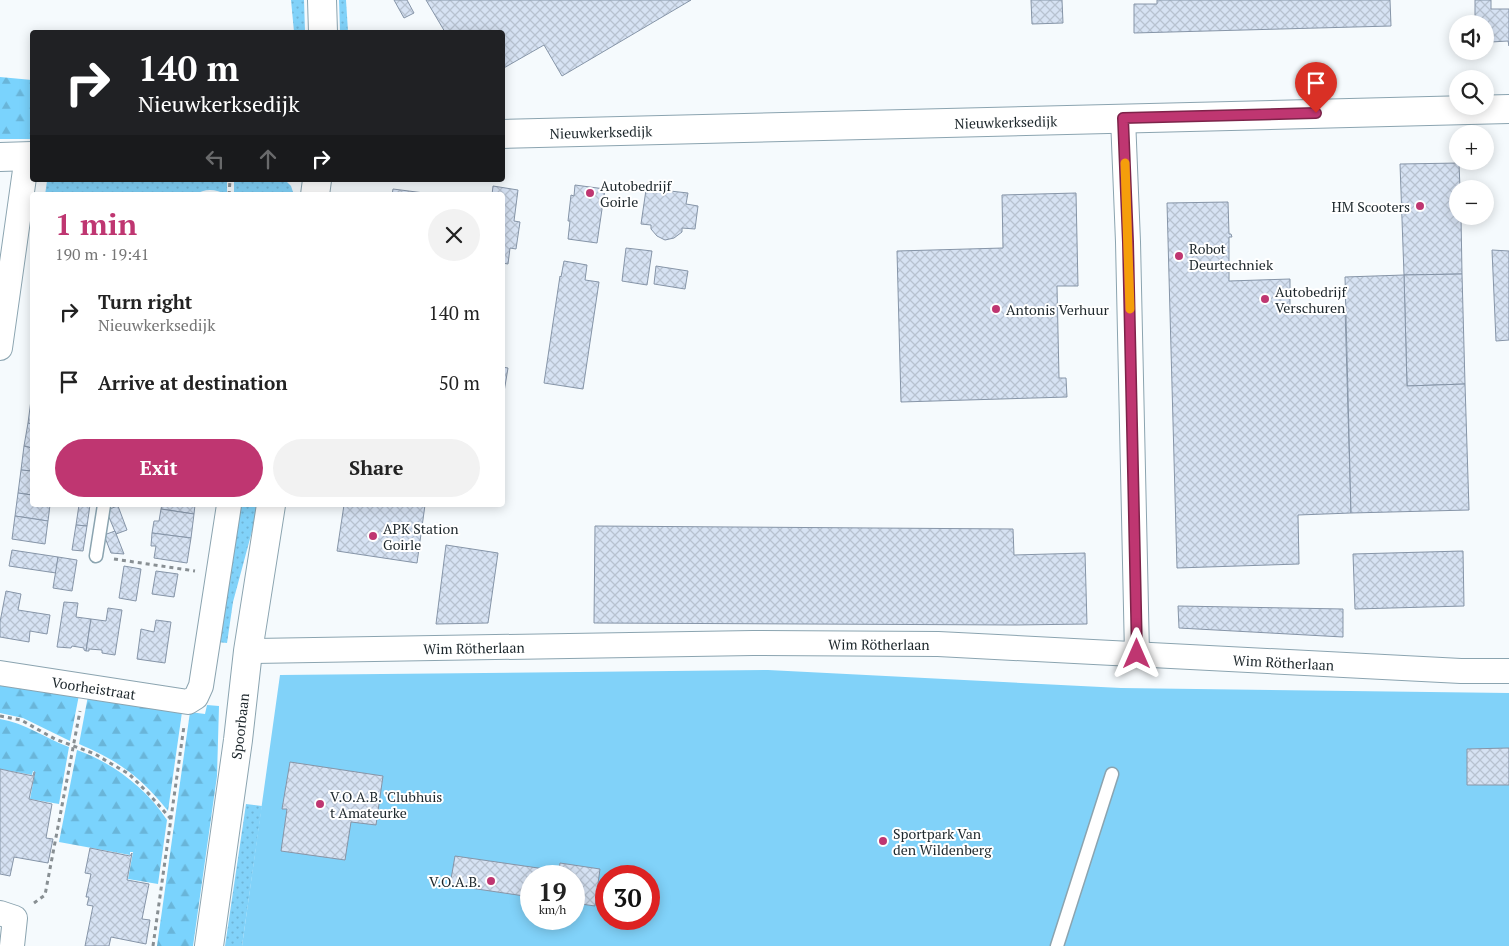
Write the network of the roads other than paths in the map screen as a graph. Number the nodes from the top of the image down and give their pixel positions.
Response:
1 (322, 0) edge
2 (323, 30) edge
3 (1509, 109) edge
4 (1123, 118) junction
5 (505, 134) edge
6 (30, 156) edge
7 (0, 157) edge
8 (0, 348) edge
9 (104, 507) edge
10 (229, 507) edge
11 (271, 507) edge
12 (96, 556) road end
13 (248, 650) junction
14 (1137, 654) junction
15 (1509, 671) edge
16 (0, 673) edge
17 (1112, 774) dead end
18 (8, 915) edge
19 (12, 946) edge
20 (208, 946) edge
21 (1057, 946) edge

1 - 2 street
3 - 4 street, Nieuwkerksedijk
4 - 5 street, Nieuwkerksedijk
4 - 14 street
6 - 7 street
6 - 8 street
9 - 12 lane
10 - 16 street, Voorheistraat
11 - 13 street, Spoorbaan
13 - 14 street, Wim Rötherlaan
13 - 20 street, Spoorbaan
14 - 15 street, Wim Rötherlaan
17 - 21 lane
18 - 19 street

